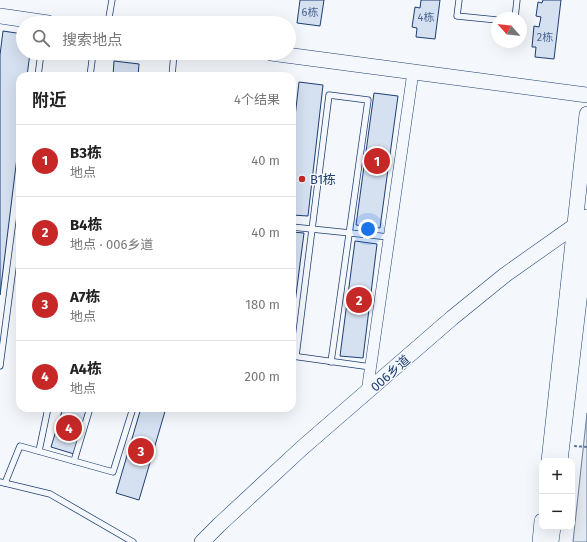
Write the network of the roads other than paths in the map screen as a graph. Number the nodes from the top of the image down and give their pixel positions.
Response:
1 (112, 0) edge
2 (459, 0) edge
3 (517, 0) edge
4 (516, 12) edge
5 (0, 16) edge
6 (109, 16) edge
7 (16, 18) edge
8 (491, 19) edge
9 (296, 56) edge
10 (40, 60) edge
11 (92, 60) edge
12 (173, 60) edge
13 (39, 72) edge
14 (91, 72) edge
15 (172, 72) edge
16 (413, 72) junction
17 (587, 95) edge
18 (587, 114) edge
19 (587, 216) edge
20 (296, 227) edge
21 (312, 229) junction
22 (581, 229) edge
23 (349, 233) junction
24 (389, 237) junction
25 (16, 245) edge
26 (296, 342) edge
27 (296, 356) edge
28 (331, 362) junction
29 (0, 366) edge
30 (371, 367) junction
31 (368, 392) junction
32 (47, 412) edge
33 (89, 412) edge
34 (132, 412) edge
35 (39, 451) junction
36 (549, 458) edge
37 (560, 458) edge
38 (74, 461) junction
39 (3, 482) edge
40 (541, 530) edge
41 (553, 530) edge
42 (133, 542) edge
43 (202, 542) edge
44 (540, 542) edge
45 (551, 542) edge

1 - 6 lane
2 - 8 lane
3 - 4 lane
5 - 7 street
9 - 16 street
10 - 13 lane
11 - 14 lane
12 - 15 lane
16 - 17 street
16 - 24 street
18 - 22 street
19 - 22 street, 006乡道
20 - 21 lane
21 - 23 lane
21 - 23 lane
21 - 26 lane
22 - 31 street, 006乡道
22 - 36 street
22 - 37 street
23 - 24 lane
23 - 28 lane
24 - 30 street
25 - 29 lane
27 - 28 lane
28 - 30 lane
30 - 31 street
31 - 43 street, 006乡道
32 - 35 lane
33 - 38 lane
34 - 38 lane
35 - 38 lane
35 - 39 lane
39 - 42 lane
40 - 44 street
41 - 45 street

